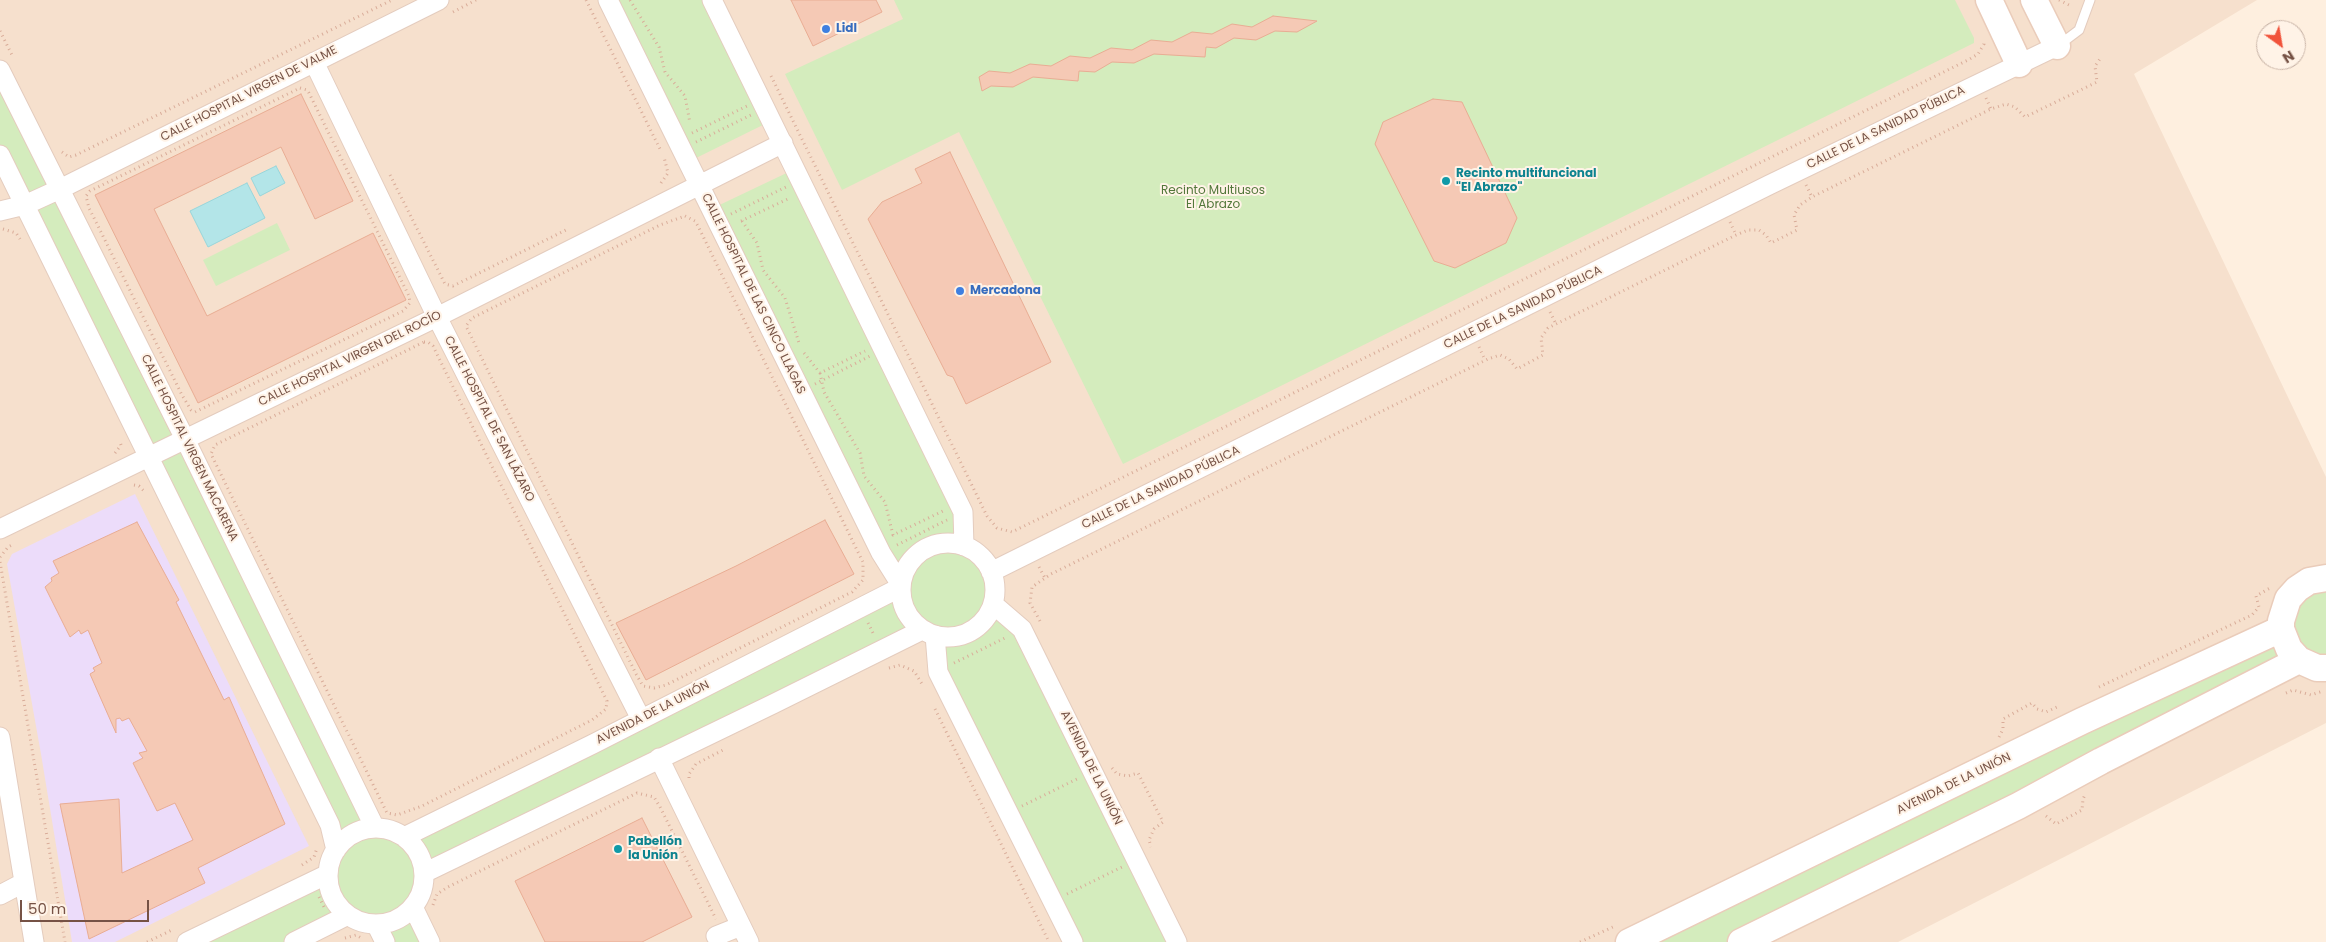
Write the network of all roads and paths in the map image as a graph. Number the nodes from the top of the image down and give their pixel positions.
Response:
1 (392, 0) edge
2 (476, 0) edge
3 (586, 0) edge
4 (608, 0) edge
5 (630, 0) edge
6 (712, 0) edge
7 (1989, 0) edge
8 (2034, 0) edge
9 (2059, 0) edge
10 (2090, 0) edge
11 (445, 6) edge
12 (2071, 6) dead end
13 (0, 31) edge
14 (1984, 37) dead end
15 (2057, 46) junction
16 (2100, 59) dead end
17 (314, 62) junction
18 (2019, 64) junction
19 (9, 68) edge
20 (770, 74) dead end
21 (783, 99) junction
22 (758, 106) junction
23 (782, 143) junction
24 (58, 145) dead end
25 (681, 149) junction
26 (0, 155) edge
27 (664, 157) junction
28 (386, 167) dead end
29 (818, 171) junction
30 (699, 184) junction
31 (653, 187) dead end
32 (799, 187) junction
33 (60, 189) junction
34 (25, 205) junction
35 (0, 211) edge
36 (742, 221) junction
37 (717, 222) junction
38 (736, 224) dead end
39 (574, 226) dead end
40 (0, 229) edge
41 (700, 230) junction
42 (23, 245) dead end
43 (438, 317) junction
44 (901, 341) junction
45 (878, 349) junction
46 (820, 373) junction
47 (821, 380) junction
48 (801, 391) junction
49 (783, 399) junction
50 (187, 405) joint
51 (119, 439) dead end
52 (185, 439) junction
53 (111, 455) dead end
54 (148, 456) junction
55 (127, 488) dead end
56 (145, 493) dead end
57 (981, 504) junction
58 (956, 510) junction
59 (0, 529) edge
60 (16, 543) dead end
61 (964, 546) junction
62 (881, 553) junction
63 (0, 557) edge
64 (0, 562) edge
65 (863, 562) junction
66 (991, 572) junction
67 (2326, 578) edge
68 (2277, 584) dead end
69 (901, 586) junction
70 (856, 600) junction
71 (993, 604) junction
72 (1039, 620) junction
73 (1022, 629) junction
74 (1044, 629) dead end
75 (2281, 629) junction
76 (928, 633) junction
77 (882, 650) junction
78 (2299, 660) junction
79 (890, 667) junction
80 (2326, 668) edge
81 (882, 671) dead end
82 (938, 672) junction
83 (666, 685) junction
84 (925, 689) dead end
85 (2092, 691) dead end
86 (676, 702) junction
87 (2060, 706) dead end
88 (933, 707) dead end
89 (641, 719) junction
90 (592, 720) junction
91 (0, 737) edge
92 (602, 739) junction
93 (694, 741) junction
94 (1993, 741) dead end
95 (731, 746) dead end
96 (659, 758) junction
97 (704, 759) junction
98 (1101, 768) junction
99 (621, 777) junction
100 (690, 783) dead end
101 (5, 796) edge
102 (630, 797) junction
103 (1009, 813) junction
104 (990, 822) junction
105 (375, 828) junction
106 (404, 837) junction
107 (316, 840) dead end
108 (336, 850) junction
109 (1144, 856) junction
110 (297, 868) dead end
111 (424, 873) junction
112 (314, 874) junction
113 (23, 883) junction
114 (0, 895) edge
115 (1052, 901) junction
116 (413, 906) junction
117 (436, 910) dead end
118 (1034, 911) junction
119 (376, 924) junction
120 (340, 926) junction
121 (1623, 933) edge
122 (184, 934) edge
123 (745, 934) edge
124 (719, 935) joint
125 (34, 942) edge
126 (65, 942) edge
127 (147, 942) edge
128 (294, 942) edge
129 (366, 942) edge
130 (385, 942) edge
131 (430, 942) edge
132 (1049, 942) edge
133 (1073, 942) edge
134 (1177, 942) edge
135 (1580, 942) edge
136 (1741, 942) edge

1 - 24 path
2 - 11 path
3 - 27 path
4 - 25 street, CALLE HOSPITAL DE LAS CINCO LLAGAS
5 - 22 path
6 - 22 street
7 - 18 main road
8 - 15 main road
9 - 12 path
10 - 15 lane
11 - 17 street, CALLE HOSPITAL VIRGEN DE VALME
13 - 19 path
14 - 57 path
15 - 18 street, CALLE DE LA SANIDAD PÚBLICA
16 - 72 path
17 - 33 street, CALLE HOSPITAL VIRGEN DE VALME
17 - 43 street, CALLE HOSPITAL DE SAN LÁZARO
18 - 66 street, CALLE DE LA SANIDAD PÚBLICA
19 - 33 street, CALLE HOSPITAL VIRGEN MACARENA
20 - 21 path
21 - 22 path
21 - 29 path
22 - 23 street
22 - 25 path
23 - 30 street, CALLE HOSPITAL VIRGEN DEL ROCÍO
23 - 32 street
25 - 27 path
25 - 30 street, CALLE HOSPITAL DE LAS CINCO LLAGAS
26 - 34 street
27 - 31 path
28 - 39 path
29 - 32 path
29 - 44 path
30 - 37 street, CALLE HOSPITAL DE LAS CINCO LLAGAS
30 - 43 street, CALLE HOSPITAL VIRGEN DEL ROCÍO
32 - 36 path
32 - 37 path
32 - 45 street
33 - 34 street, CALLE HOSPITAL VIRGEN DE VALME
33 - 52 street, CALLE HOSPITAL VIRGEN MACARENA
34 - 35 street, CALLE HOSPITAL VIRGEN DE VALME
34 - 54 street
36 - 38 path
36 - 46 path
37 - 41 path
37 - 48 street, CALLE HOSPITAL DE LAS CINCO LLAGAS
40 - 42 path
41 - 49 path
41 - 83 path
43 - 52 street, CALLE HOSPITAL VIRGEN DEL ROCÍO
43 - 89 street, CALLE HOSPITAL DE SAN LÁZARO
44 - 45 path
44 - 57 path
45 - 46 path
45 - 47 path
45 - 58 street
46 - 47 path
47 - 48 path
47 - 58 path
48 - 49 path
48 - 62 street, CALLE HOSPITAL DE LAS CINCO LLAGAS
49 - 65 path
50 - 50 path
51 - 53 path
52 - 54 street, CALLE HOSPITAL VIRGEN DEL ROCÍO
52 - 105 street, CALLE HOSPITAL VIRGEN MACARENA
54 - 59 street, CALLE HOSPITAL VIRGEN DEL ROCÍO
54 - 108 street
55 - 56 path
57 - 58 path
58 - 61 street
58 - 62 path
60 - 63 path
61 - 66 street
61 - 69 street
62 - 65 path
62 - 69 street, CALLE HOSPITAL DE LAS CINCO LLAGAS
64 - 126 path
65 - 70 path
66 - 71 street
67 - 75 main road
68 - 85 path
69 - 70 street, AVENIDA DE LA UNIÓN
69 - 76 street
70 - 77 path
70 - 83 path
70 - 86 street, AVENIDA DE LA UNIÓN
71 - 73 street, AVENIDA DE LA UNIÓN
71 - 76 street
72 - 73 path
72 - 74 path
73 - 82 path
73 - 98 street, AVENIDA DE LA UNIÓN
75 - 78 main road
75 - 121 main road, AVENIDA DE LA UNIÓN
76 - 77 street
76 - 82 street
77 - 79 path
77 - 93 street
78 - 80 main road
78 - 136 main road
79 - 81 path
79 - 84 path
82 - 103 street
83 - 86 path
86 - 89 street, AVENIDA DE LA UNIÓN
87 - 94 path
88 - 104 path
89 - 92 street, AVENIDA DE LA UNIÓN
90 - 90 path
90 - 92 path
91 - 101 street
92 - 106 street, AVENIDA DE LA UNIÓN
93 - 96 street
93 - 97 path
95 - 97 path
96 - 99 street
96 - 123 street
97 - 100 path
98 - 103 path
98 - 109 street, AVENIDA DE LA UNIÓN
98 - 109 path
99 - 102 path
99 - 111 street
101 - 113 street
102 - 117 path
102 - 124 path
103 - 104 path
103 - 115 street
104 - 118 path
105 - 106 street
105 - 108 street
106 - 111 street
107 - 112 path
108 - 112 street
109 - 115 path
109 - 134 street, AVENIDA DE LA UNIÓN
110 - 112 path
111 - 116 street
112 - 120 path
112 - 120 street
112 - 122 street
113 - 114 street
113 - 125 street
115 - 118 path
115 - 133 street
116 - 119 street
116 - 131 street
118 - 132 path
119 - 120 street
119 - 130 street
120 - 128 street
120 - 129 path
121 - 135 path
122 - 127 path
123 - 124 street

